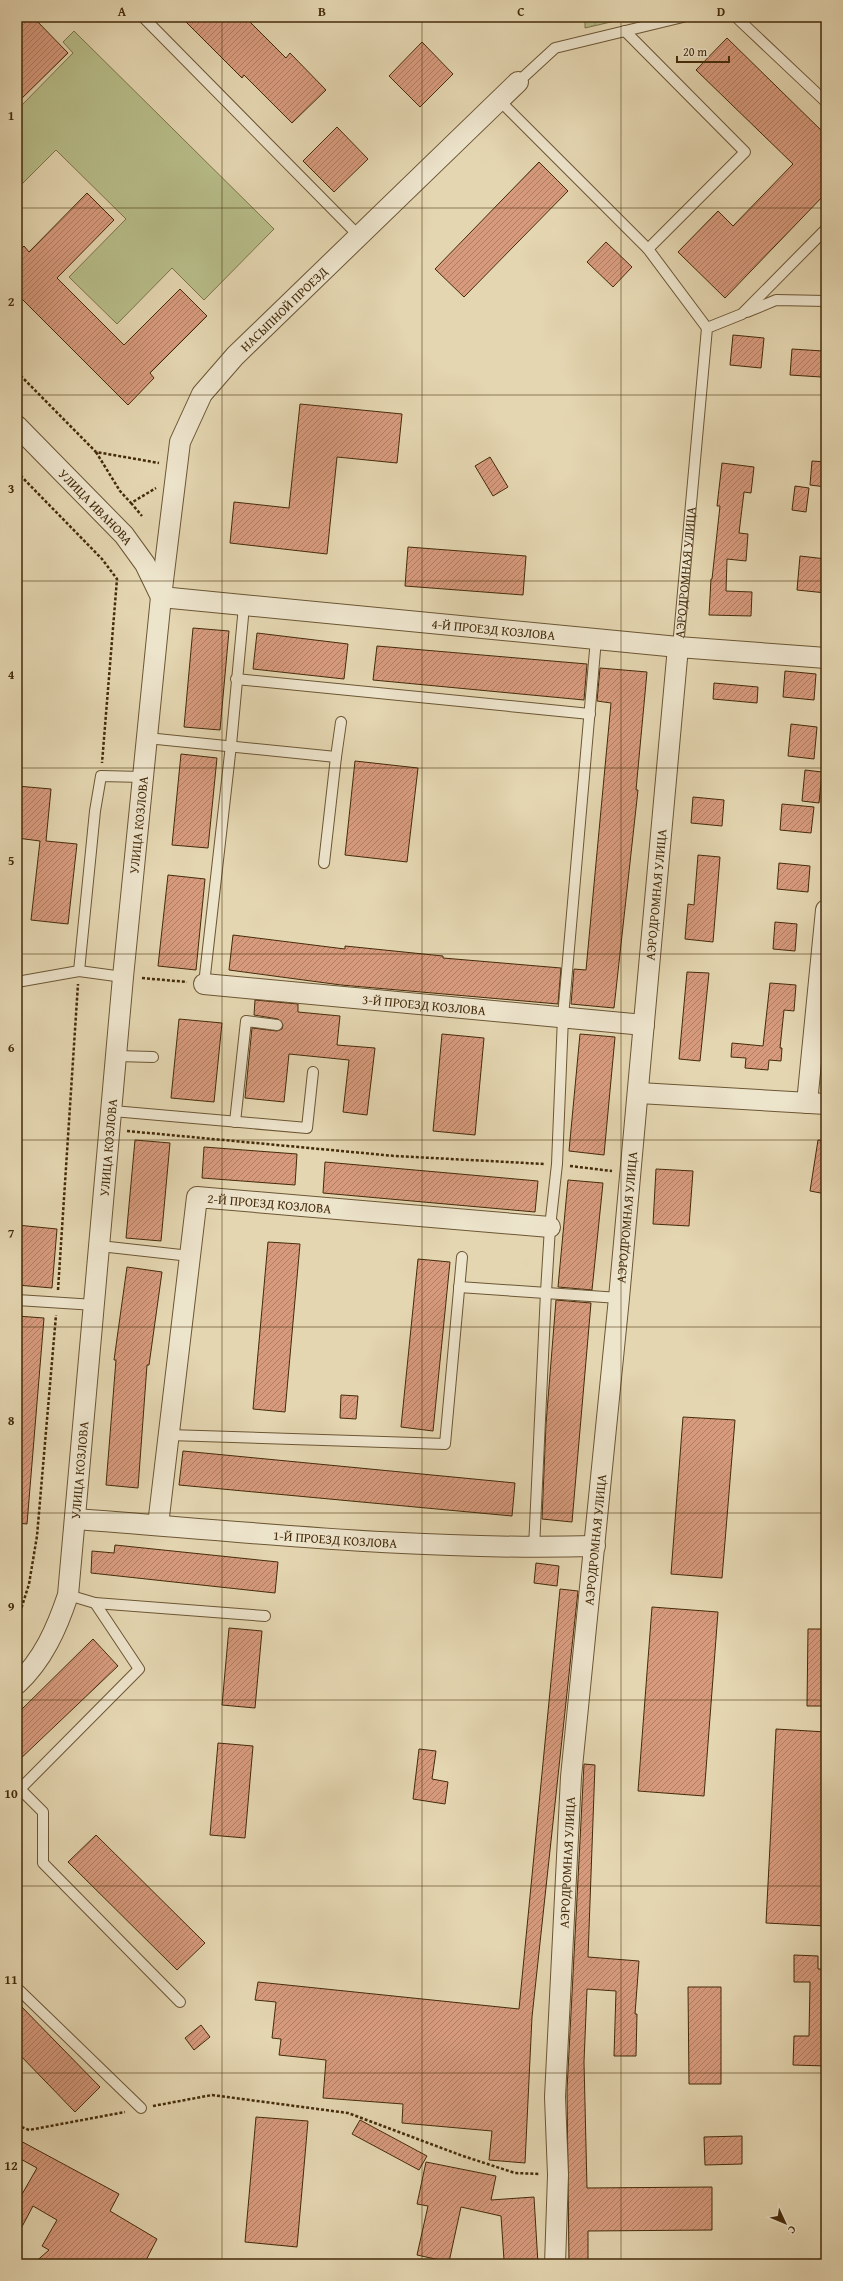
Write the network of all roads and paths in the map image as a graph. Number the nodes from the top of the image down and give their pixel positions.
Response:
1 (143, 17) edge
2 (683, 17) edge
3 (736, 17) edge
4 (625, 31) junction
5 (518, 82) joint
6 (500, 101) junction
7 (826, 102) edge
8 (826, 229) edge
9 (360, 236) junction
10 (648, 249) junction
11 (826, 301) edge
12 (742, 314) junction
13 (707, 328) junction
14 (17, 372) edge
15 (17, 426) edge
16 (96, 452) junction
17 (176, 471) junction
18 (17, 472) edge
19 (131, 503) junction
20 (142, 516) dead end
21 (161, 597) junction
22 (244, 606) junction
23 (596, 639) junction
24 (678, 647) junction
25 (826, 658) edge
26 (236, 679) junction
27 (590, 714) junction
28 (341, 722) dead end
29 (147, 738) junction
30 (231, 746) junction
31 (336, 757) junction
32 (101, 776) junction
33 (143, 777) junction
34 (324, 863) dead end
35 (826, 910) edge
36 (79, 971) junction
37 (123, 976) junction
38 (17, 982) edge
39 (204, 984) junction
40 (563, 1017) junction
41 (277, 1025) dead end
42 (644, 1025) junction
43 (117, 1056) junction
44 (153, 1057) dead end
45 (313, 1072) dead end
46 (639, 1093) junction
47 (816, 1103) edge
48 (112, 1121) junction
49 (235, 1122) junction
50 (557, 1164) junction
51 (631, 1173) junction
52 (550, 1227) junction
53 (100, 1246) junction
54 (190, 1256) junction
55 (462, 1257) dead end
56 (459, 1287) junction
57 (546, 1292) junction
58 (619, 1298) junction
59 (17, 1300) edge
60 (57, 1303) junction
61 (94, 1305) junction
62 (169, 1435) junction
63 (76, 1519) junction
64 (158, 1525) junction
65 (595, 1546) junction
66 (534, 1548) junction
67 (68, 1595) junction
68 (95, 1603) junction
69 (265, 1616) dead end
70 (17, 1622) edge
71 (17, 1684) edge
72 (18, 1789) edge
73 (17, 1988) edge
74 (180, 2002) dead end
75 (141, 2108) junction
76 (17, 2125) edge
77 (558, 2175) junction
78 (555, 2264) edge

1 - 9 lane
2 - 4 lane
3 - 7 lane
4 - 5 lane
4 - 10 lane
5 - 6 street, НАСЫПНОЙ ПРОЕЗД
6 - 9 street, НАСЫПНОЙ ПРОЕЗД
6 - 10 lane
8 - 12 lane
9 - 17 street, НАСЫПНОЙ ПРОЕЗД
10 - 13 lane
11 - 12 lane
12 - 13 lane
13 - 24 lane, АЭРОДРОМНАЯ УЛИЦА
14 - 16 path
15 - 21 street, УЛИЦА ИВАНОВА
16 - 17 path
16 - 19 path
17 - 19 path
17 - 21 street, НАСЫПНОЙ ПРОЕЗД
18 - 32 path
19 - 20 path
21 - 22 street, 4-Й ПРОЕЗД КОЗЛОВА
21 - 29 street, УЛИЦА КОЗЛОВА
22 - 23 street, 4-Й ПРОЕЗД КОЗЛОВА
22 - 26 lane
23 - 24 street, 4-Й ПРОЕЗД КОЗЛОВА
23 - 27 lane
24 - 25 street, 4-Й ПРОЕЗД КОЗЛОВА
24 - 42 street, АЭРОДРОМНАЯ УЛИЦА
26 - 27 lane
26 - 30 lane
27 - 40 lane
28 - 31 lane
29 - 30 lane
29 - 33 street, УЛИЦА КОЗЛОВА
30 - 31 lane
30 - 39 lane
31 - 34 lane
32 - 33 lane
32 - 36 lane
33 - 37 street, УЛИЦА КОЗЛОВА
35 - 47 street
36 - 37 lane
36 - 38 lane
36 - 60 path
37 - 39 path
37 - 43 street, УЛИЦА КОЗЛОВА
39 - 40 street, 3-Й ПРОЕЗД КОЗЛОВА
40 - 42 street, 3-Й ПРОЕЗД КОЗЛОВА
40 - 50 lane
41 - 49 lane
42 - 46 street, АЭРОДРОМНАЯ УЛИЦА
43 - 44 lane
43 - 48 street, УЛИЦА КОЗЛОВА
45 - 49 lane
46 - 47 street
46 - 51 street, АЭРОДРОМНАЯ УЛИЦА
48 - 49 lane
48 - 50 path
48 - 53 street, УЛИЦА КОЗЛОВА
50 - 51 path
50 - 52 lane
51 - 58 street, АЭРОДРОМНАЯ УЛИЦА
52 - 54 street, 2-Й ПРОЕЗД КОЗЛОВА
52 - 57 lane
53 - 54 lane
53 - 61 street, УЛИЦА КОЗЛОВА
54 - 62 street, 2-Й ПРОЕЗД КОЗЛОВА
55 - 56 lane
56 - 57 lane
56 - 62 lane
57 - 58 lane
57 - 66 lane
58 - 65 street, АЭРОДРОМНАЯ УЛИЦА
59 - 60 lane
60 - 61 lane
60 - 70 path
61 - 63 street, УЛИЦА КОЗЛОВА
62 - 64 street, 2-Й ПРОЕЗД КОЗЛОВА
63 - 64 street, 1-Й ПРОЕЗД КОЗЛОВА
63 - 67 street, УЛИЦА КОЗЛОВА
64 - 66 street, 1-Й ПРОЕЗД КОЗЛОВА
65 - 66 street, 1-Й ПРОЕЗД КОЗЛОВА
65 - 77 street, АЭРОДРОМНАЯ УЛИЦА
67 - 68 lane
67 - 71 street, УЛИЦА КОЗЛОВА
68 - 69 lane
68 - 72 lane
72 - 74 lane
73 - 75 lane
75 - 76 path
75 - 77 path
77 - 78 street, АЭРОДРОМНАЯ УЛИЦА

